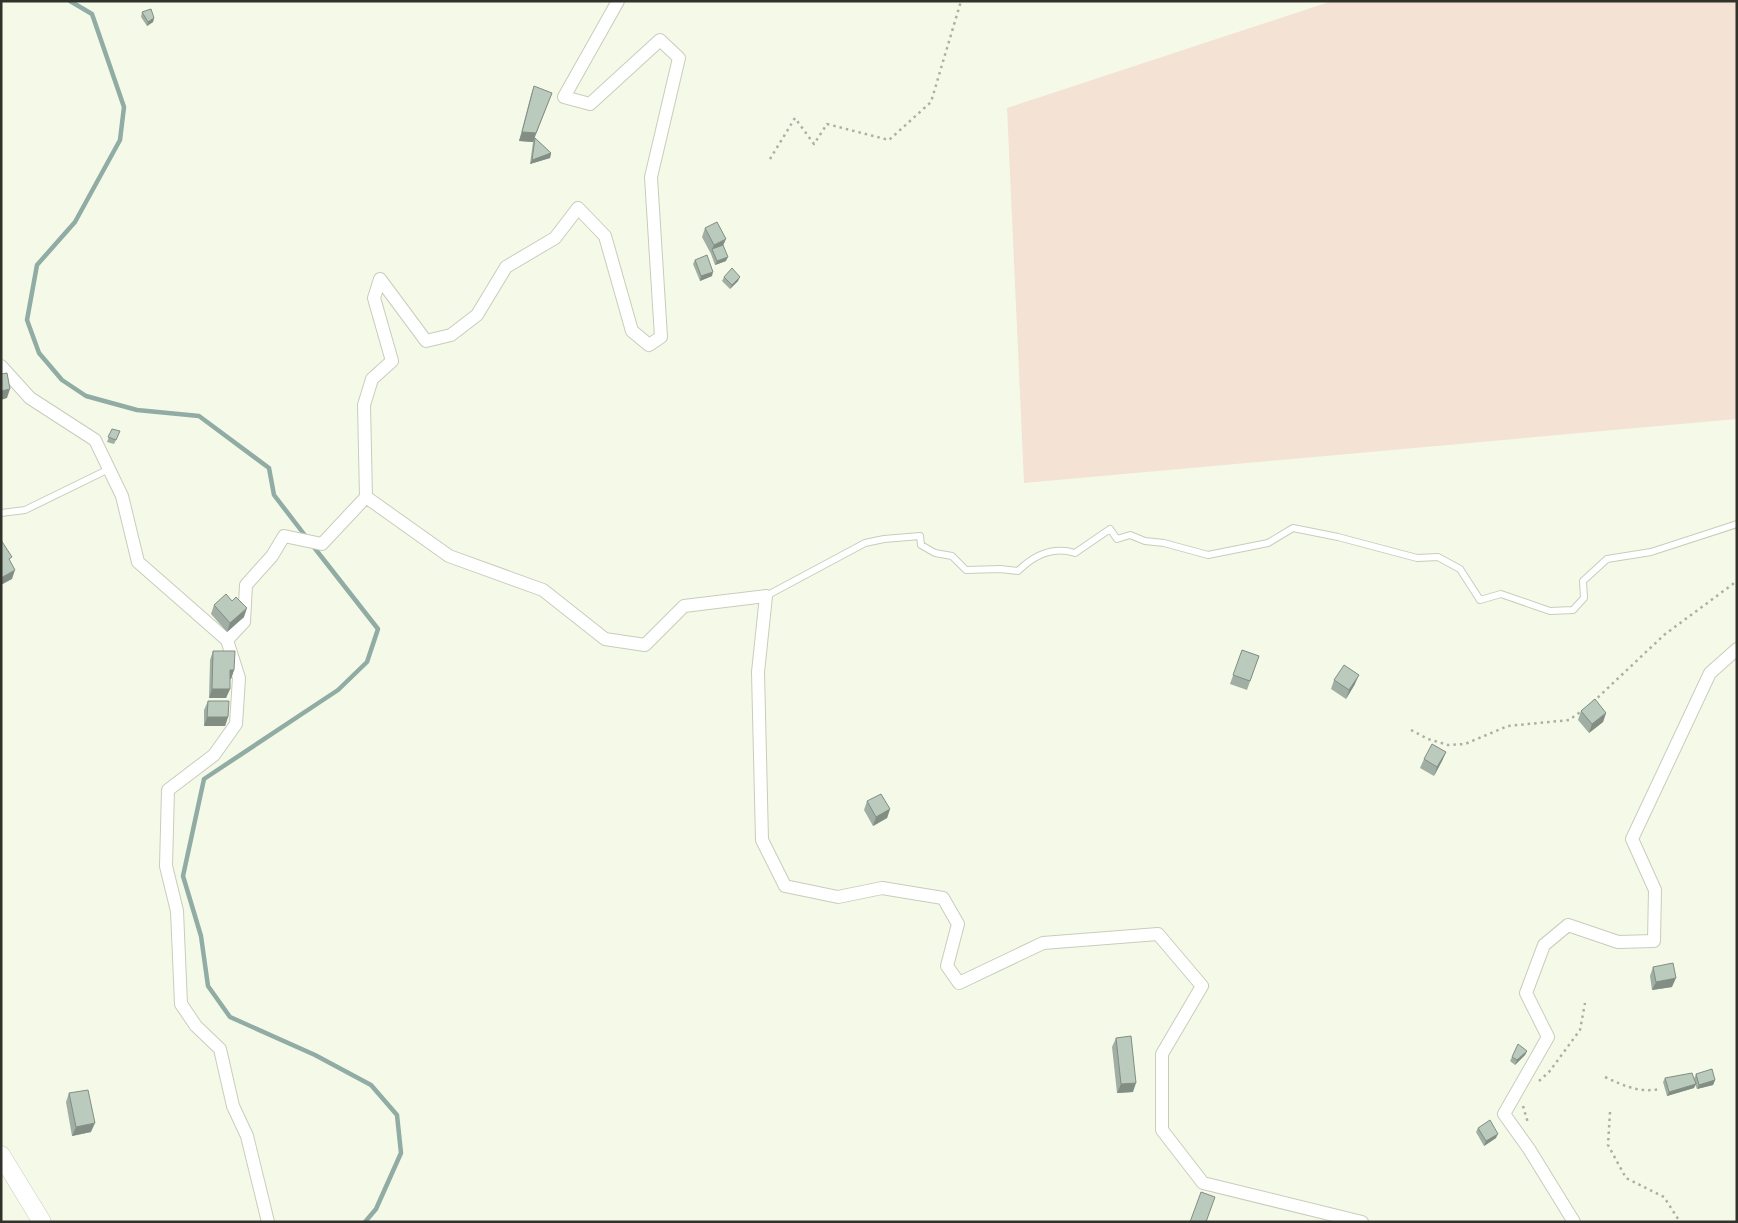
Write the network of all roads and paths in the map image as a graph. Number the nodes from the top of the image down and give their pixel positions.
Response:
1 (618, 1) edge
2 (961, 1) edge
3 (770, 160) dead end
4 (1, 366) edge
5 (109, 470) junction
6 (366, 498) junction
7 (1, 513) edge
8 (1737, 524) edge
9 (1737, 581) edge
10 (766, 596) junction
11 (227, 640) junction
12 (1737, 649) edge
13 (1412, 730) dead end
14 (1585, 1002) dead end
15 (1605, 1077) dead end
16 (1534, 1085) dead end
17 (1661, 1089) dead end
18 (1522, 1104) dead end
19 (1610, 1112) dead end
20 (1529, 1149) junction
21 (1, 1155) edge
22 (42, 1222) edge
23 (268, 1222) edge
24 (1362, 1222) edge
25 (1574, 1222) edge
26 (1680, 1222) edge

1 - 6 street
2 - 3 path
4 - 5 street
5 - 7 lane
5 - 11 street
6 - 10 street
6 - 11 street
8 - 10 lane
9 - 13 path
10 - 24 street
11 - 23 street
12 - 20 street
14 - 16 path
15 - 17 path
18 - 20 path
19 - 26 path
20 - 25 street
21 - 22 main road

